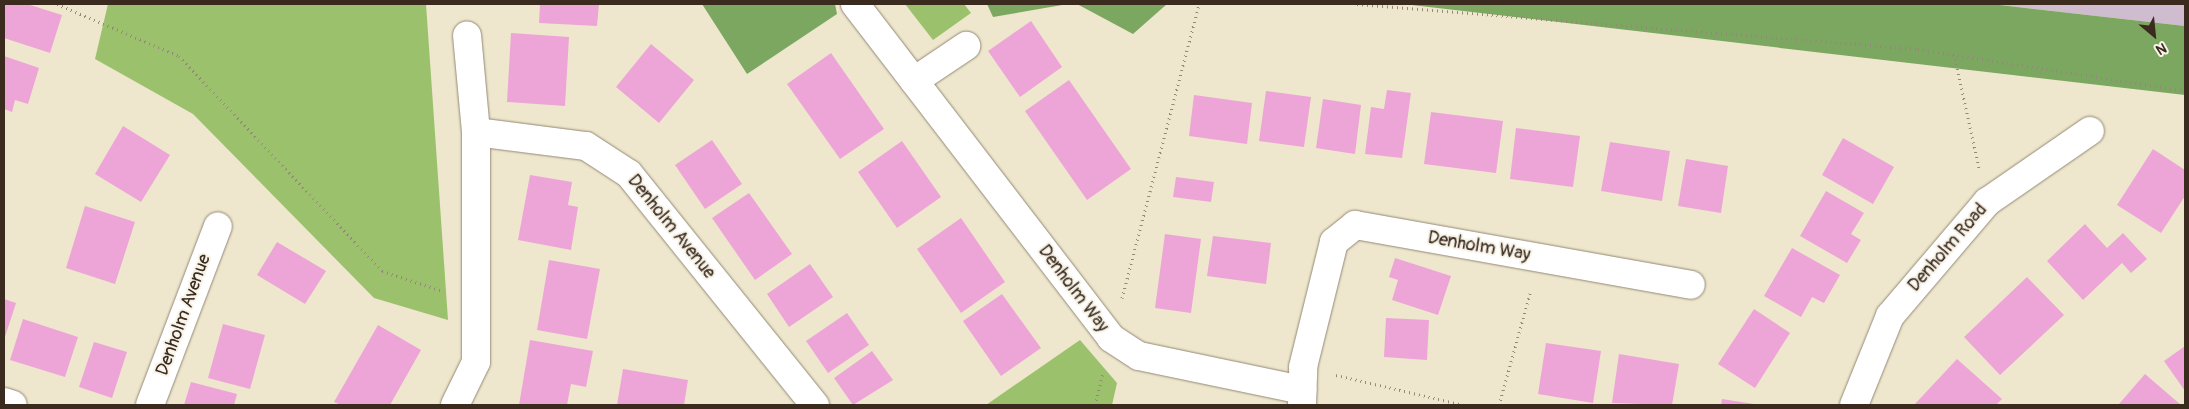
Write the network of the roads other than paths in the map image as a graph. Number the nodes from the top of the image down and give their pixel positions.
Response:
1 (855, 4) edge
2 (466, 35) dead end
3 (966, 46) dead end
4 (914, 81) junction
5 (2090, 131) dead end
6 (476, 132) junction
7 (218, 226) dead end
8 (1690, 285) dead end
9 (1302, 387) edge
10 (4, 402) edge
11 (13, 405) edge
12 (150, 405) edge
13 (454, 405) edge
14 (815, 405) edge
15 (1854, 405) edge

1 - 4 street, Denholm Way
2 - 6 street
3 - 4 street
4 - 9 street, Denholm Way
5 - 15 street, Denholm Road
6 - 13 street
6 - 14 street, Denholm Avenue
7 - 12 street, Denholm Avenue
8 - 9 street, Denholm Way
10 - 11 street

